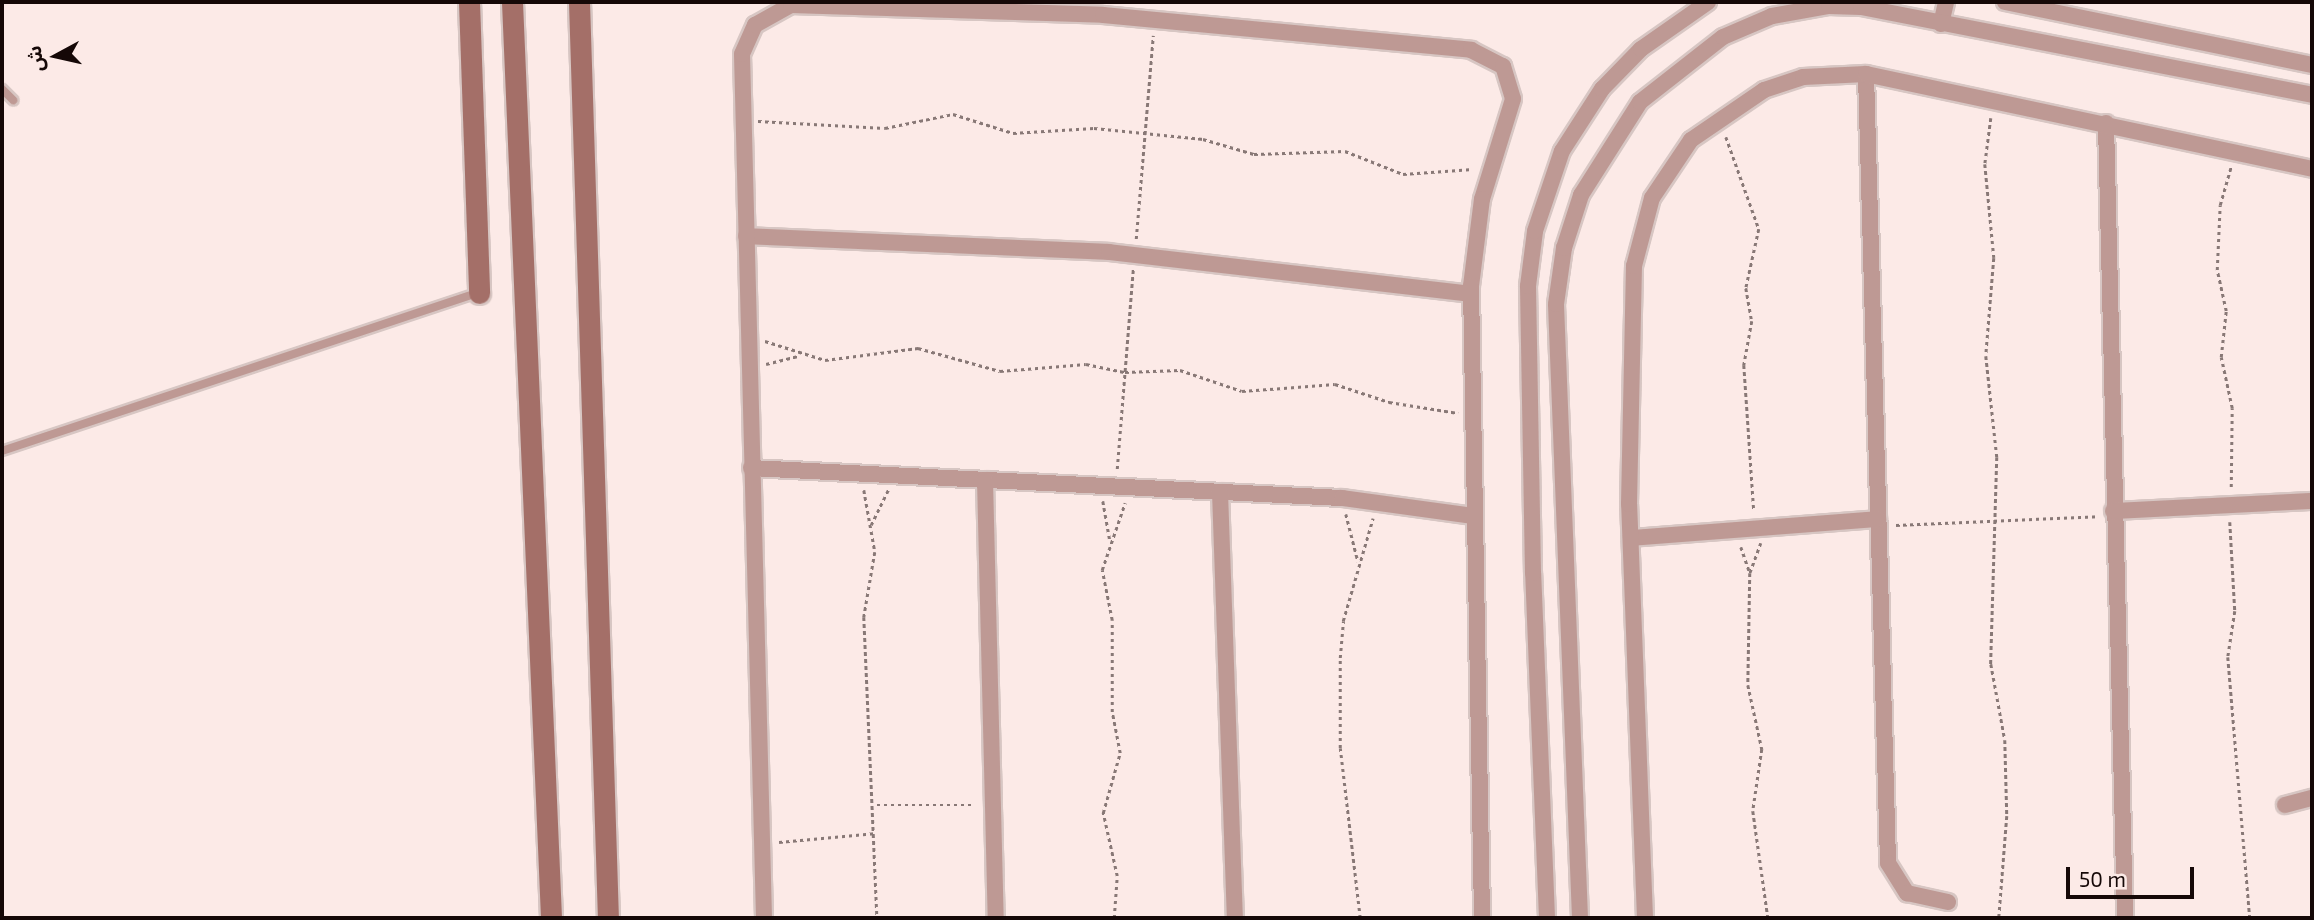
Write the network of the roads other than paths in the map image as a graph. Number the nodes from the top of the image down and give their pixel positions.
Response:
1 (468, 2) edge
2 (512, 2) edge
3 (579, 2) edge
4 (1708, 2) edge
5 (1946, 2) edge
6 (2005, 2) edge
7 (1906, 9) edge
8 (1941, 24) junction
9 (2312, 65) edge
10 (1866, 74) junction
11 (2, 89) edge
12 (2312, 95) edge
13 (13, 100) dead end
14 (2106, 123) junction
15 (2312, 169) edge
16 (746, 236) junction
17 (479, 293) joint
18 (1471, 294) junction
19 (2, 451) edge
20 (751, 468) junction
21 (985, 480) junction
22 (1220, 492) junction
23 (2312, 501) edge
24 (2113, 513) junction
25 (1472, 516) junction
26 (1878, 522) junction
27 (1631, 538) junction
28 (2312, 798) edge
29 (2286, 805) dead end
30 (1948, 902) dead end
31 (551, 918) edge
32 (608, 918) edge
33 (764, 918) edge
34 (996, 918) edge
35 (1235, 918) edge
36 (1482, 918) edge
37 (1547, 918) edge
38 (1580, 918) edge
39 (1645, 918) edge
40 (2125, 918) edge

1 - 17 main road
2 - 31 main road
3 - 32 main road
4 - 37 street
5 - 8 street
6 - 9 street
7 - 8 street
7 - 38 street
8 - 12 street
10 - 14 street
10 - 26 street
10 - 27 street
11 - 13 lane
14 - 15 street
14 - 24 street
16 - 18 street
16 - 18 street
16 - 20 street
17 - 19 lane
18 - 25 street
20 - 21 street
20 - 33 street
21 - 22 street
21 - 34 street
22 - 25 street
22 - 35 street
23 - 24 street
24 - 40 street
25 - 36 street
26 - 27 street
26 - 30 street
27 - 39 street
28 - 29 street

